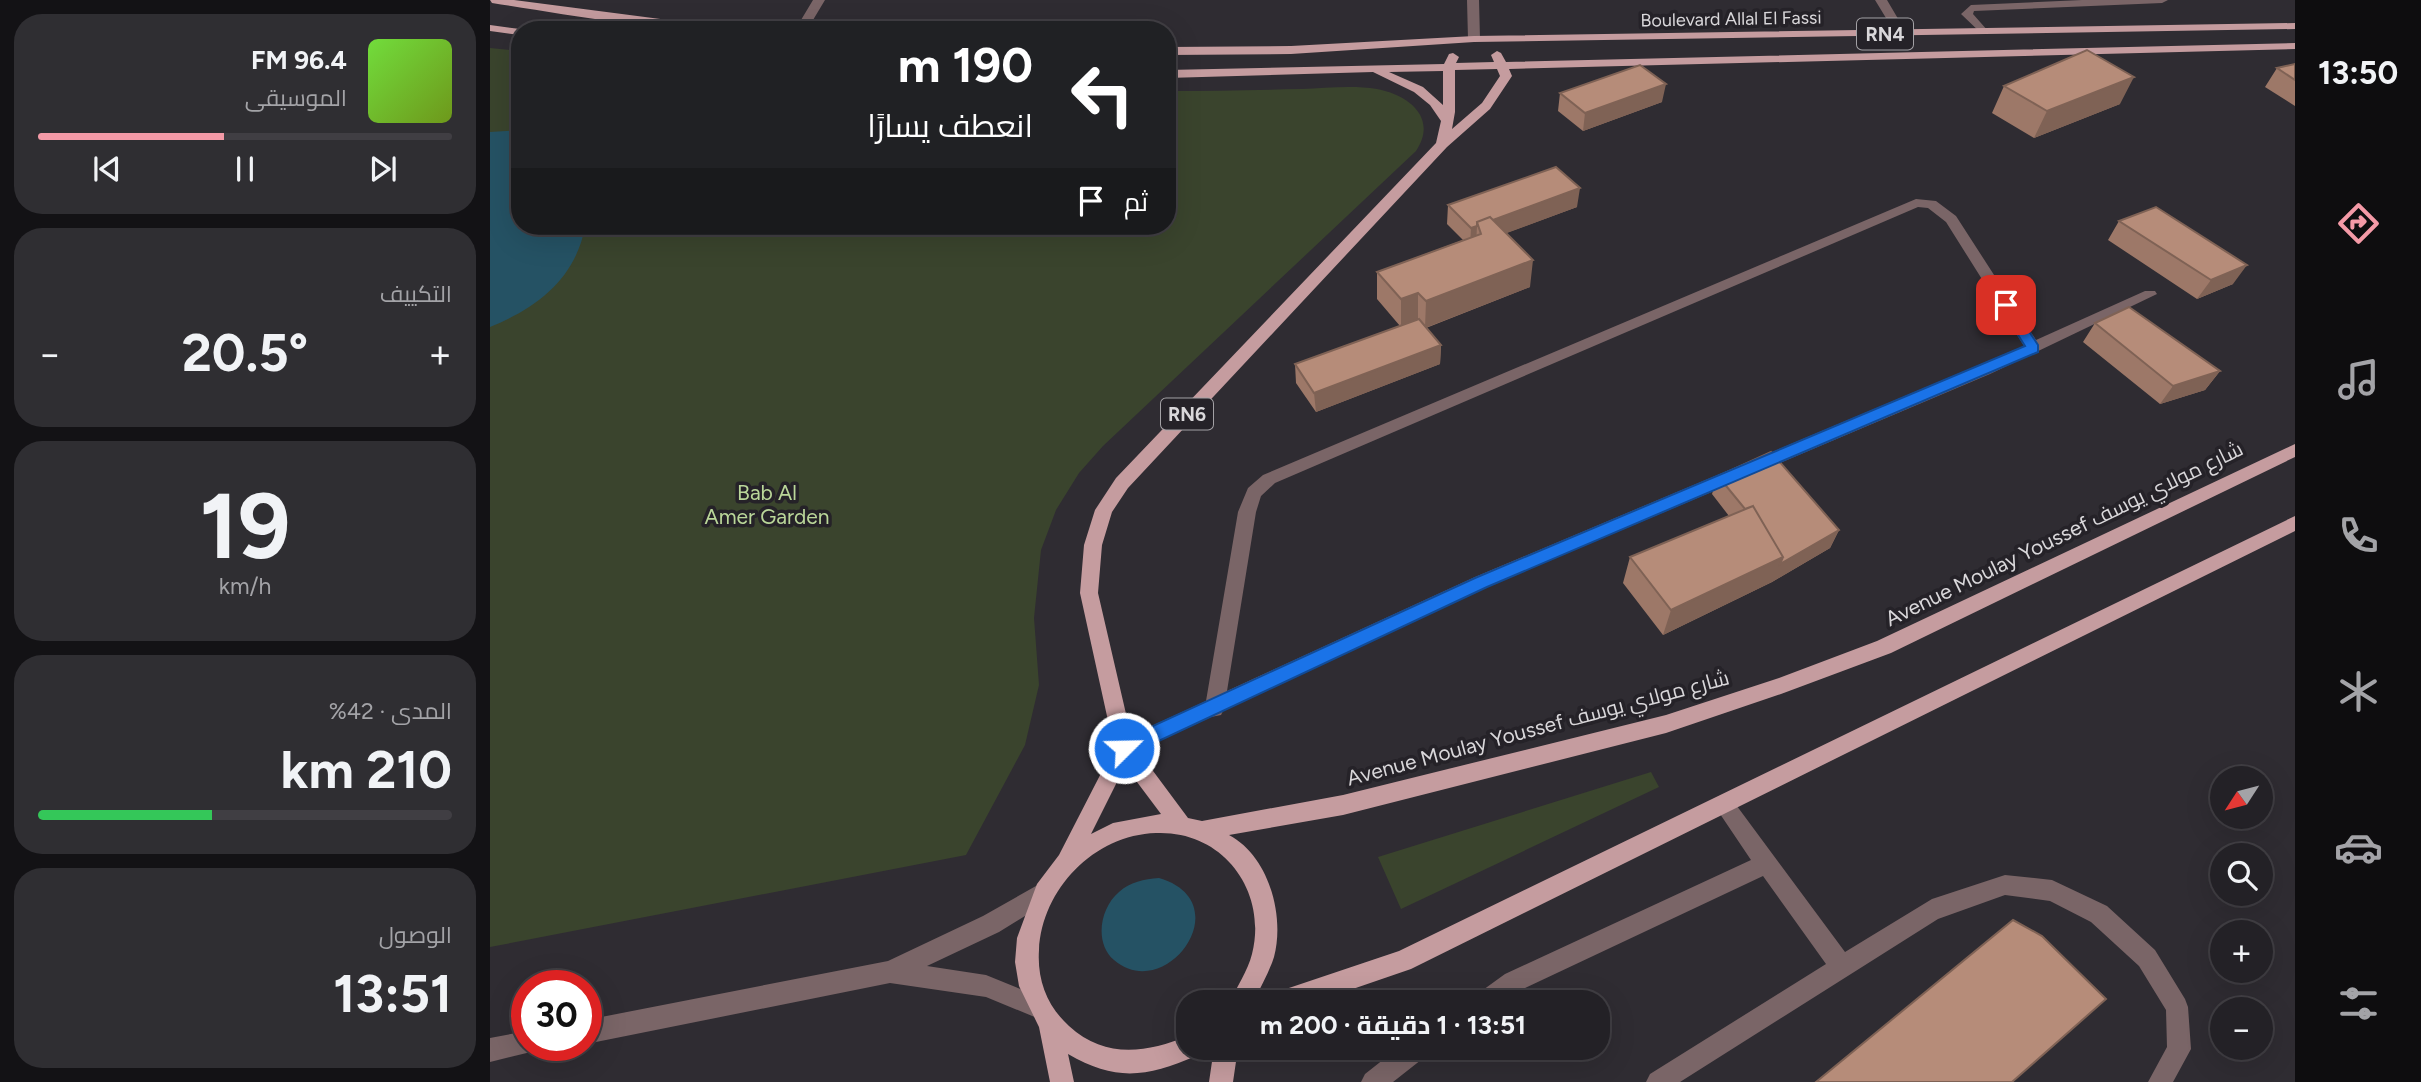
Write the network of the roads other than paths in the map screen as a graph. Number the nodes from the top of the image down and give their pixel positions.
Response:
1 (492, 0) edge
2 (819, 0) edge
3 (1472, 0) edge
4 (1881, 0) edge
5 (2162, 0) edge
6 (640, 21) edge
7 (806, 21) edge
8 (2295, 26) edge
9 (490, 28) edge
10 (511, 31) edge
11 (1982, 31) junction
12 (1901, 34) junction
13 (1474, 39) junction
14 (2295, 46) edge
15 (1176, 51) edge
16 (1503, 65) junction
17 (1450, 66) junction
18 (1354, 69) junction
19 (1176, 74) edge
20 (1447, 121) junction
21 (1442, 144) junction
22 (2150, 294) dead end
23 (2033, 348) junction
24 (2295, 450) edge
25 (2295, 523) edge
26 (1214, 709) junction
27 (1124, 748) junction
28 (1724, 805) junction
29 (1180, 823) junction
30 (1204, 830) junction
31 (1068, 861) junction
32 (1768, 863) junction
33 (1042, 893) junction
34 (1843, 968) junction
35 (890, 972) junction
36 (1250, 990) edge
37 (1316, 990) edge
38 (1502, 990) edge
39 (1037, 1007) junction
40 (1050, 1028) junction
41 (602, 1029) edge
42 (511, 1046) edge
43 (490, 1050) edge
44 (1176, 1053) edge
45 (1224, 1060) edge
46 (1402, 1060) edge
47 (1062, 1082) edge
48 (1221, 1082) edge
49 (1374, 1082) edge
50 (1658, 1082) edge
51 (2160, 1082) edge

1 - 6 main road
2 - 7 street
3 - 13 street
4 - 12 street
5 - 11 street
8 - 11 main road, Boulevard Allal El Fassi / RN4
9 - 10 main road
11 - 12 main road, Boulevard Allal El Fassi / RN4
12 - 13 main road, Boulevard Allal El Fassi / RN4
13 - 15 main road, Boulevard Allal El Fassi
13 - 16 main road
13 - 17 main road
14 - 16 main road, Boulevard Allal El Fassi / RN4
16 - 17 main road, Boulevard Allal El Fassi / RN4
16 - 21 main road, RN6
17 - 18 main road, Boulevard Allal El Fassi
17 - 20 main road
18 - 19 main road, Boulevard Allal El Fassi
18 - 20 main road
20 - 21 main road
21 - 27 main road, RN6
22 - 23 street
23 - 26 street
23 - 26 street
24 - 30 main road, Avenue Moulay Youssef شارع مولاي يوسف
25 - 28 main road
26 - 27 street
27 - 29 main road, RN6
27 - 31 main road
28 - 32 street
28 - 37 main road
29 - 30 main road
29 - 31 main road
30 - 36 main road
31 - 33 main road
32 - 34 street
32 - 38 street
33 - 35 street
33 - 39 main road
34 - 50 street
34 - 51 street
35 - 39 street
35 - 41 street
39 - 40 main road
40 - 44 main road
40 - 47 main road
42 - 43 street
45 - 48 main road
46 - 49 street

